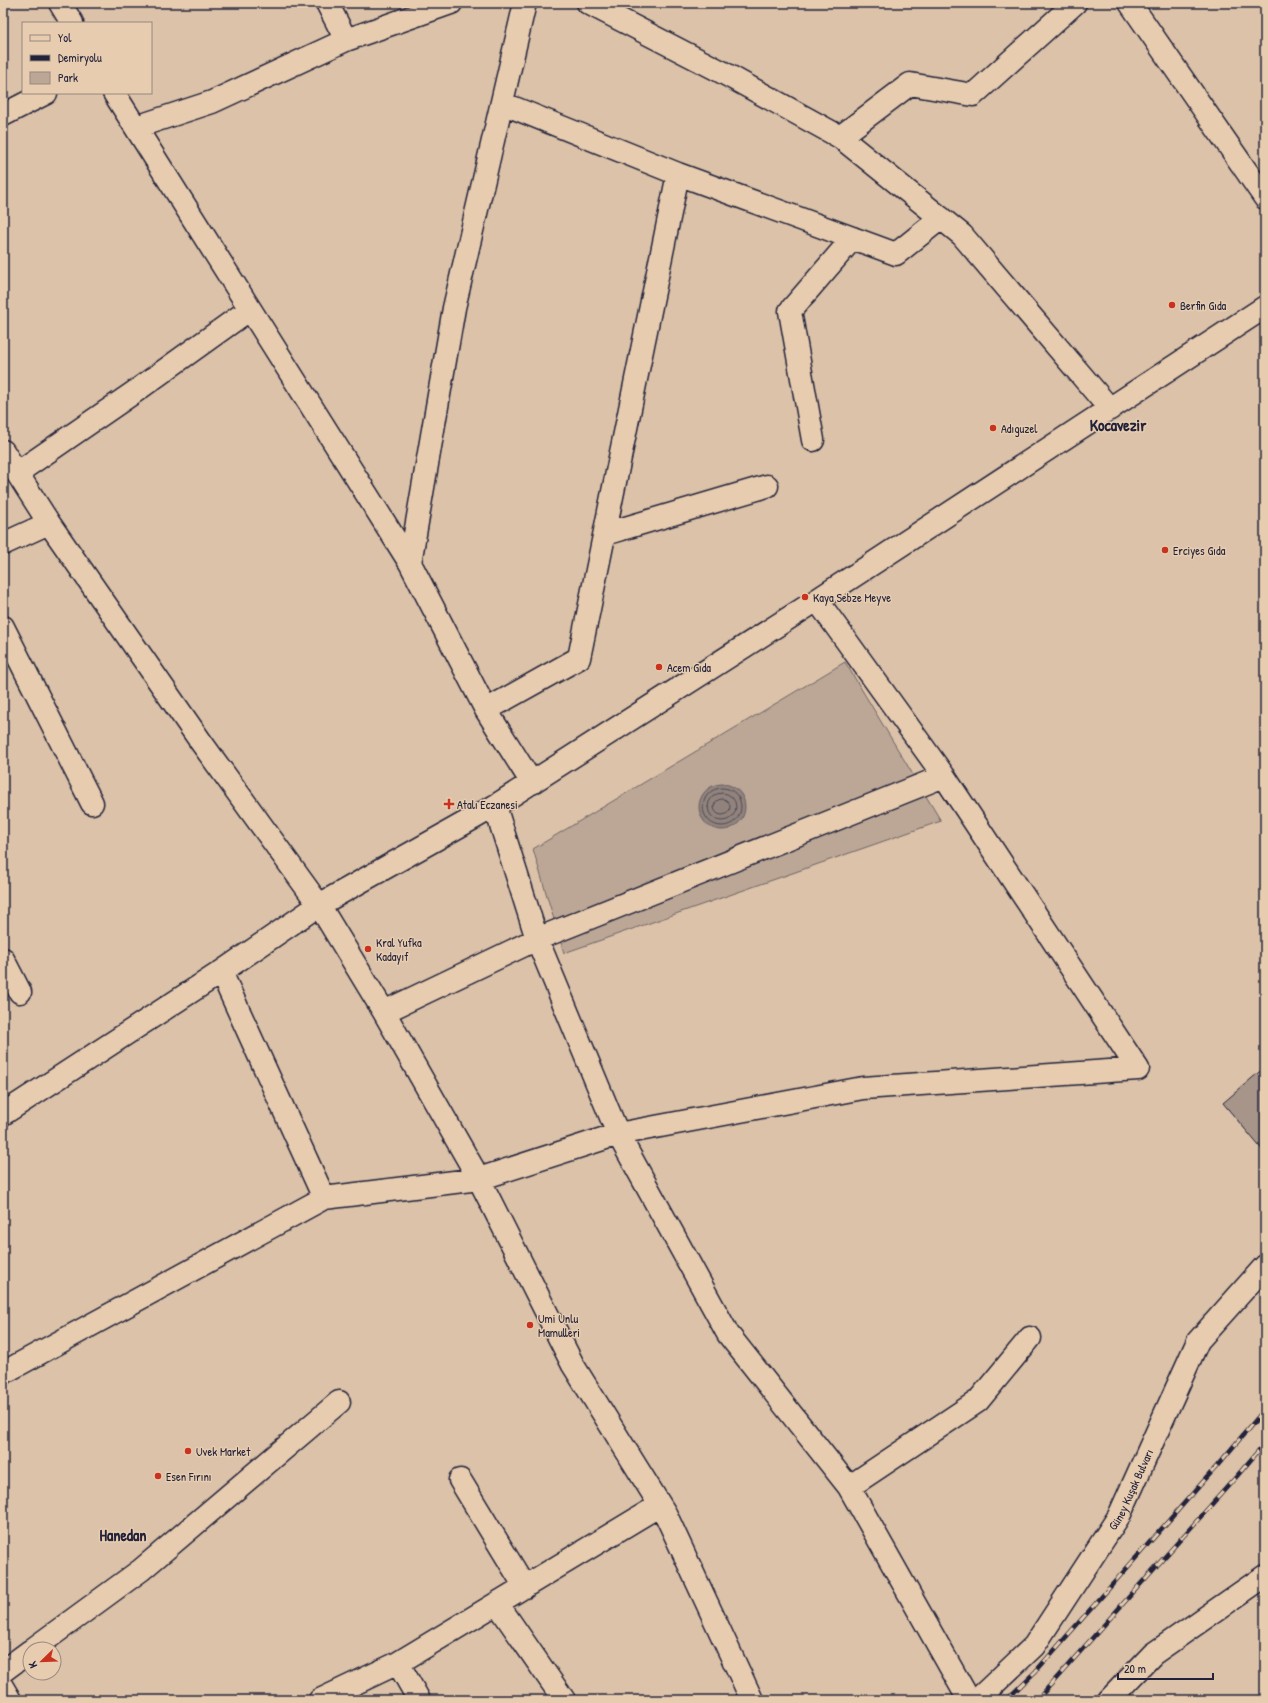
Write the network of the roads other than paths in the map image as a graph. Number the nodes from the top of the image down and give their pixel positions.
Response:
1 (60, 3) edge
2 (327, 3) edge
3 (451, 3) edge
4 (525, 3) edge
5 (588, 3) edge
6 (1075, 3) edge
7 (1130, 3) edge
8 (71, 22) edge
9 (346, 40) junction
10 (44, 94) edge
11 (115, 94) edge
12 (502, 103) junction
13 (3, 115) edge
14 (136, 127) junction
15 (840, 137) junction
16 (678, 174) junction
17 (1265, 198) edge
18 (941, 218) junction
19 (853, 238) junction
20 (1265, 307) edge
21 (250, 309) junction
22 (1110, 409) junction
23 (813, 440) dead end
24 (3, 452) edge
25 (17, 473) junction
26 (767, 486) dead end
27 (49, 523) junction
28 (605, 534) junction
29 (3, 544) edge
30 (410, 562) junction
31 (817, 600) junction
32 (3, 627) edge
33 (486, 710) junction
34 (944, 776) junction
35 (532, 783) junction
36 (92, 803) dead end
37 (495, 806) junction
38 (319, 905) junction
39 (537, 939) junction
40 (3, 959) edge
41 (221, 972) junction
42 (20, 992) dead end
43 (384, 1012) junction
44 (3, 1114) edge
45 (618, 1134) junction
46 (479, 1179) junction
47 (324, 1198) junction
48 (1265, 1266) edge
49 (1030, 1338) dead end
50 (3, 1373) edge
51 (338, 1402) dead end
52 (460, 1480) dead end
53 (849, 1487) junction
54 (660, 1505) junction
55 (1265, 1576) edge
56 (524, 1587) junction
57 (497, 1603) junction
58 (44, 1641) edge
59 (22, 1657) edge
60 (398, 1663) junction
61 (3, 1671) edge
62 (3, 1688) edge
63 (10, 1700) edge
64 (320, 1700) edge
65 (419, 1700) edge
66 (564, 1700) edge
67 (752, 1700) edge
68 (969, 1700) edge
69 (977, 1700) edge
70 (1109, 1700) edge

1 - 8 street
2 - 9 street
3 - 9 street
4 - 12 street
5 - 15 street
6 - 15 street
7 - 17 street
9 - 14 street
10 - 13 street
11 - 14 street
12 - 16 street
12 - 30 street
14 - 21 street
15 - 18 street
16 - 19 street
16 - 28 street
18 - 19 street
18 - 22 street
19 - 23 street
20 - 22 street
21 - 25 street
21 - 30 street
22 - 31 street
24 - 25 street
25 - 27 street
26 - 28 street
27 - 29 street
27 - 38 street
28 - 33 street
30 - 33 street
31 - 34 street
31 - 35 street
32 - 36 street
33 - 35 street
34 - 39 street
34 - 45 street
35 - 37 street
37 - 38 street
37 - 39 street
38 - 41 street
38 - 43 street
39 - 43 street
39 - 45 street
40 - 42 street
41 - 44 street
41 - 47 street
43 - 46 street
45 - 46 street
45 - 53 street
46 - 47 street
46 - 54 street
47 - 50 street
48 - 69 street, Güney Kuşak Bulvarı
49 - 53 street
51 - 58 street
52 - 56 street
53 - 68 street
54 - 56 street
54 - 67 street
55 - 70 street
56 - 57 street
57 - 60 street
57 - 66 street
59 - 61 street
60 - 64 street
60 - 65 street
62 - 63 street

